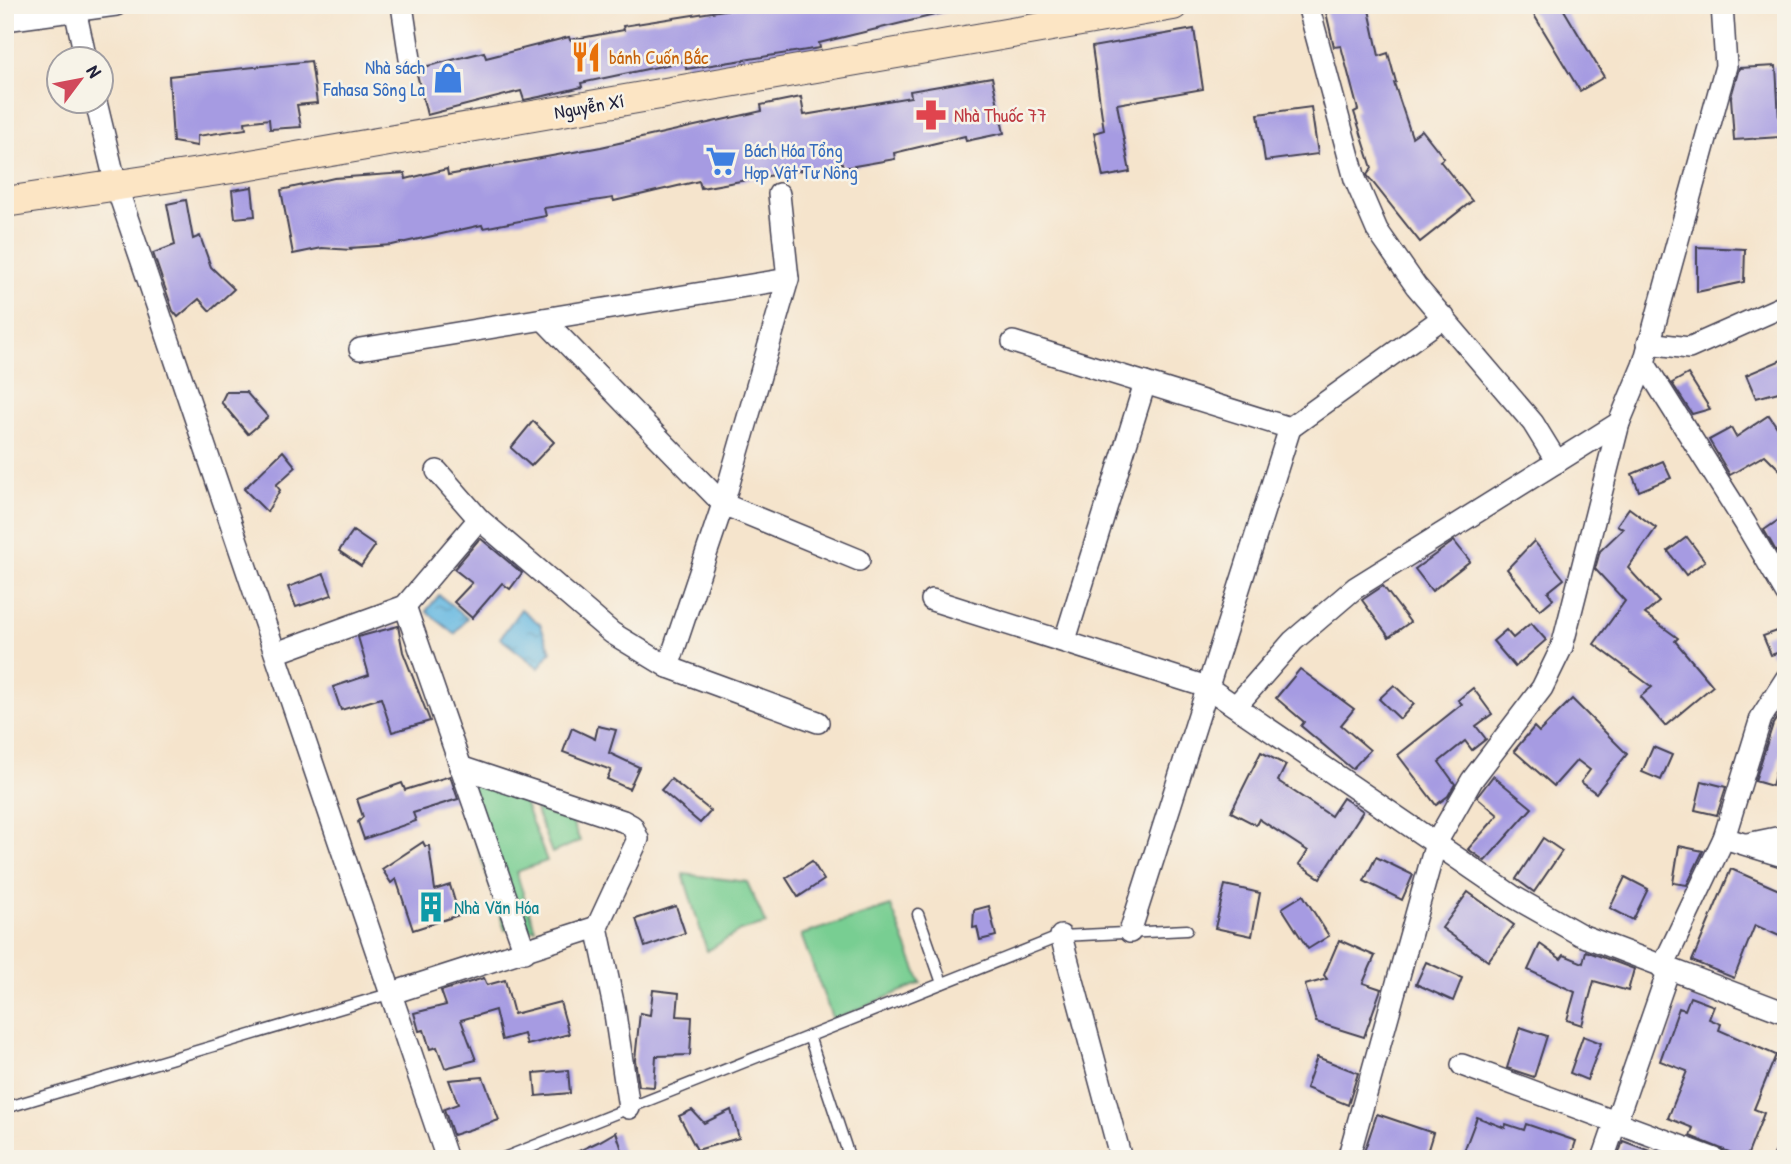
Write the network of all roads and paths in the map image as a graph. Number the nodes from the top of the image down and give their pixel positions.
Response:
1 (116, 5) edge
2 (402, 5) edge
3 (1172, 5) edge
4 (1308, 5) edge
5 (1721, 5) edge
6 (74, 8) edge
7 (1066, 15) edge
8 (5, 20) edge
9 (83, 46) edge
10 (410, 59) dead end
11 (99, 116) edge
12 (116, 185) junction
13 (779, 194) dead end
14 (5, 202) edge
15 (788, 279) junction
16 (1786, 305) edge
17 (1444, 317) junction
18 (543, 319) junction
19 (1013, 342) dead end
20 (360, 349) dead end
21 (1646, 353) junction
22 (1145, 383) junction
23 (1619, 423) junction
24 (1290, 428) junction
25 (1557, 462) junction
26 (437, 471) dead end
27 (723, 504) junction
28 (479, 519) junction
29 (859, 560) dead end
30 (1786, 593) edge
31 (932, 600) dead end
32 (405, 606) junction
33 (1065, 640) junction
34 (276, 653) junction
35 (668, 667) junction
36 (1786, 679) edge
37 (1207, 687) junction
38 (1236, 706) junction
39 (818, 722) dead end
40 (460, 767) junction
41 (1786, 836) edge
42 (1724, 838) junction
43 (1436, 843) junction
44 (1746, 844) junction
45 (1786, 858) edge
46 (918, 914) dead end
47 (597, 927) junction
48 (1187, 930) dead end
49 (1130, 932) junction
50 (1060, 936) junction
51 (525, 952) junction
52 (1666, 968) junction
53 (942, 983) junction
54 (392, 993) junction
55 (1786, 1013) edge
56 (809, 1036) junction
57 (1462, 1065) dead end
58 (5, 1108) edge
59 (629, 1108) junction
60 (1616, 1121) junction
61 (447, 1159) edge
62 (501, 1159) edge
63 (850, 1159) edge
64 (1121, 1159) edge
65 (1348, 1159) edge
66 (1603, 1159) edge
67 (1715, 1159) edge

1 - 6 street
2 - 10 street
3 - 7 street, Nguyễn Xí
4 - 17 street
5 - 21 street
6 - 8 street
6 - 9 street
7 - 12 street, Nguyễn Xí
11 - 12 street
12 - 14 street, Nguyễn Xí
12 - 34 street
13 - 15 street
15 - 18 street
15 - 27 street
16 - 21 street
17 - 24 street
17 - 25 street
18 - 20 street
18 - 27 street
19 - 22 street
21 - 23 street
21 - 30 street
22 - 24 street
22 - 33 street
23 - 25 street
23 - 43 street
24 - 37 street
25 - 38 street
26 - 28 street
27 - 29 street
27 - 35 street
28 - 32 street
28 - 35 street
31 - 33 street
32 - 34 street
32 - 40 street
33 - 37 street
34 - 54 street
35 - 39 street
36 - 42 street
37 - 38 street
37 - 49 street
38 - 43 street
40 - 47 street
40 - 51 street
41 - 44 street
42 - 44 street
42 - 52 street
43 - 52 street
43 - 65 street
44 - 45 street
46 - 53 lane
47 - 51 street
47 - 59 street
48 - 49 lane
49 - 50 lane
50 - 53 lane
50 - 64 street
51 - 54 street
52 - 55 street
52 - 60 street
53 - 56 lane
54 - 58 lane
54 - 61 street
56 - 59 lane
56 - 63 lane
57 - 60 street
59 - 62 lane
60 - 66 street
60 - 67 street

